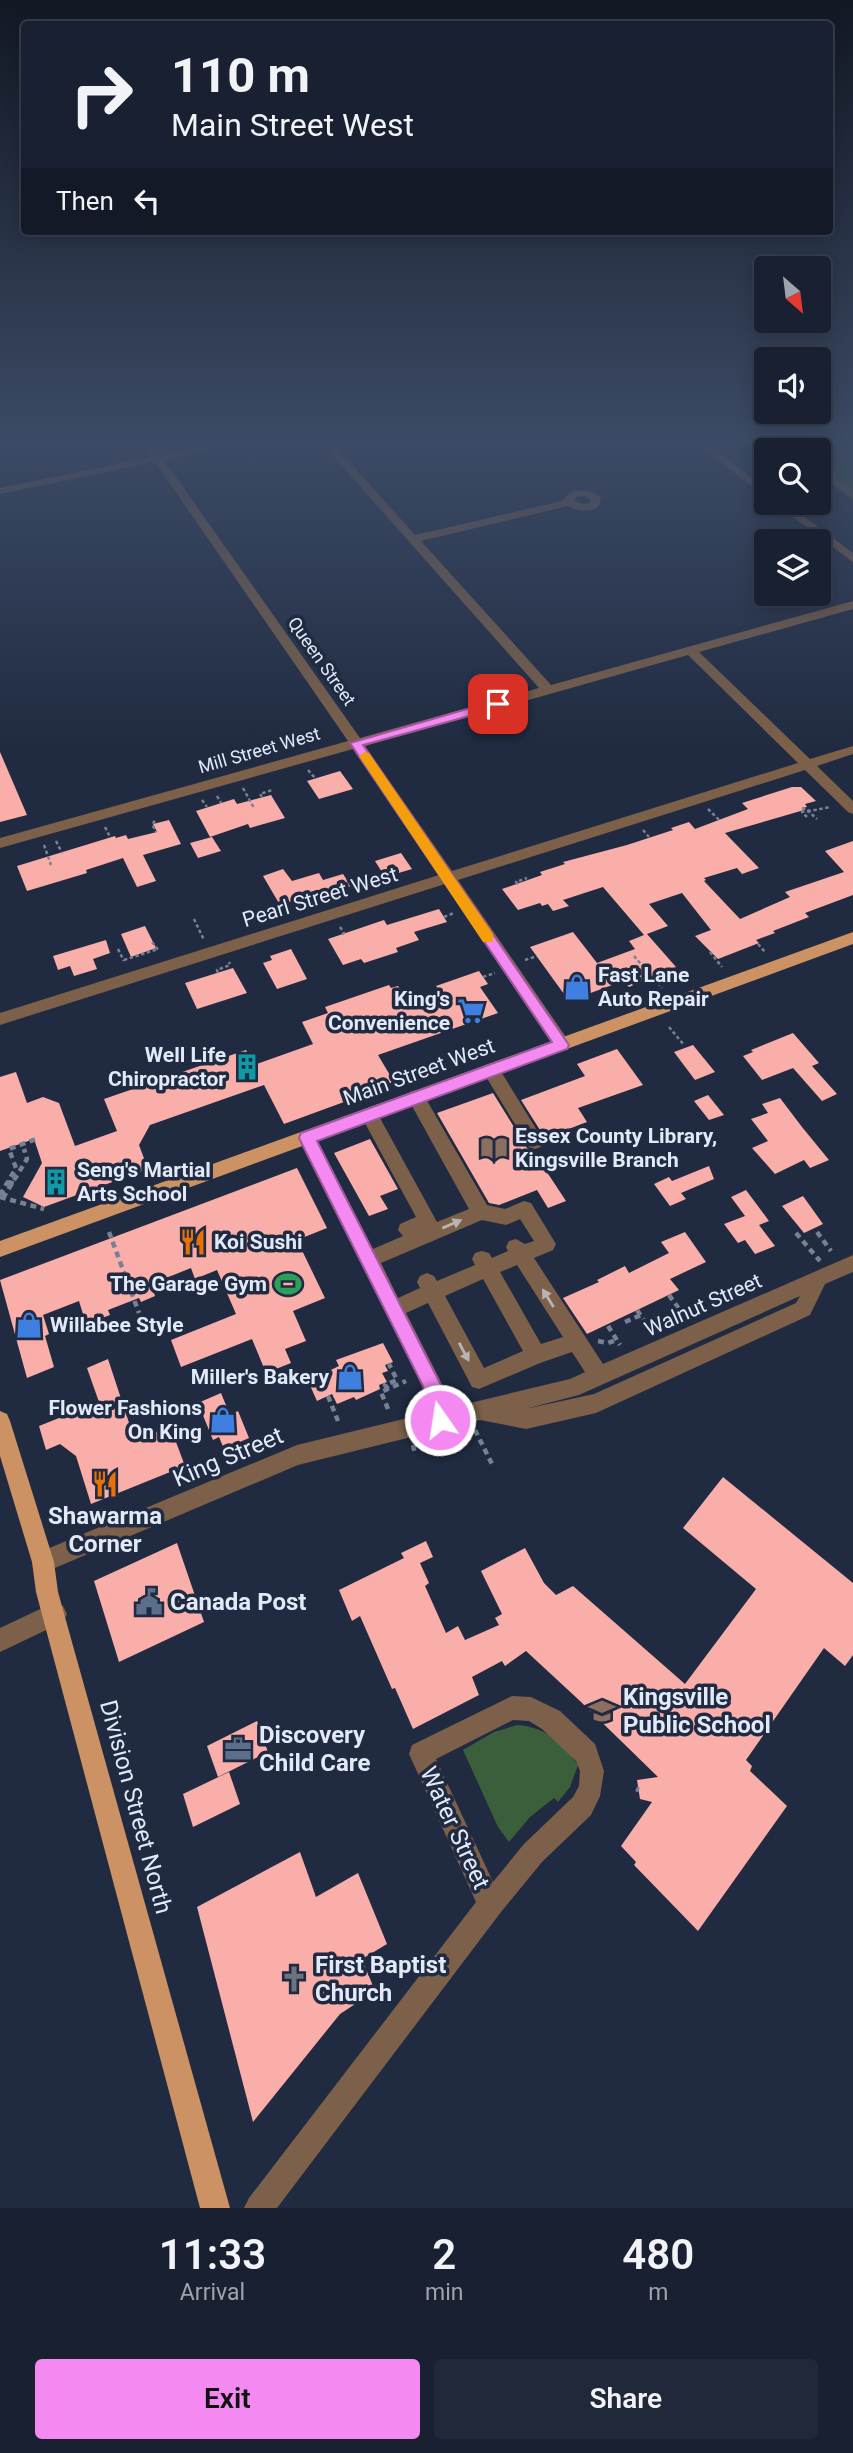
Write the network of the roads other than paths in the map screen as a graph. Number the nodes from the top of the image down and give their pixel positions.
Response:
1 (216, 542) edge
2 (417, 542) edge
3 (831, 542) edge
4 (853, 559) edge
5 (853, 606) edge
6 (690, 650) junction
7 (548, 690) junction
8 (356, 743) junction
9 (853, 750) edge
10 (807, 765) junction
11 (853, 809) edge
12 (0, 843) edge
13 (448, 879) junction
14 (853, 938) edge
15 (0, 1019) edge
16 (562, 1045) junction
17 (491, 1070) junction
18 (416, 1097) junction
19 (369, 1114) junction
20 (307, 1138) junction
21 (535, 1142) dead end
22 (481, 1212) junction
23 (0, 1249) edge
24 (518, 1250) junction
25 (364, 1254) junction
26 (853, 1263) edge
27 (485, 1264) junction
28 (824, 1276) junction
29 (430, 1287) junction
30 (391, 1303) junction
31 (576, 1342) junction
32 (536, 1355) junction
33 (599, 1376) junction
34 (440, 1420) junction
35 (477, 1420) junction
36 (0, 1421) edge
37 (43, 1562) junction
38 (55, 1614) junction
39 (0, 1640) edge
40 (492, 1903) junction
41 (215, 2208) edge
42 (259, 2208) edge

1 - 8 street, Queen Street
2 - 7 street
3 - 4 street
5 - 6 street, Mill Street West
6 - 7 street, Mill Street West
6 - 10 street
7 - 8 street, Mill Street West
8 - 12 street, Mill Street West
8 - 13 street, Queen Street
9 - 10 street, Pearl Street West
10 - 11 street
10 - 13 street, Pearl Street West
13 - 15 street, Pearl Street West
13 - 16 street, Queen Street
14 - 16 main road, Main Street West
16 - 17 main road, Main Street West
17 - 18 main road, Main Street West
17 - 21 street
18 - 19 main road, Main Street West
18 - 22 street
19 - 20 main road, Main Street West
19 - 25 street
20 - 23 main road, Main Street West
20 - 25 street
22 - 24 street
25 -> 22 street
24 - 27 street
31 -> 24 street
25 - 30 street
26 - 28 street, Walnut Street
27 - 29 street
27 - 32 street
28 - 33 street, Walnut Street
28 - 35 street
29 - 30 street
29 -> 32 street
30 - 34 street
31 - 32 street
31 - 33 street
33 - 35 street, Walnut Street
34 - 35 street, King Street
34 - 37 street, King Street
36 - 37 main road, Division Street North
37 - 38 main road, Division Street North
38 - 39 street
38 - 41 main road, Division Street North
40 - 40 street, Water Street
40 - 42 street, Water Street

